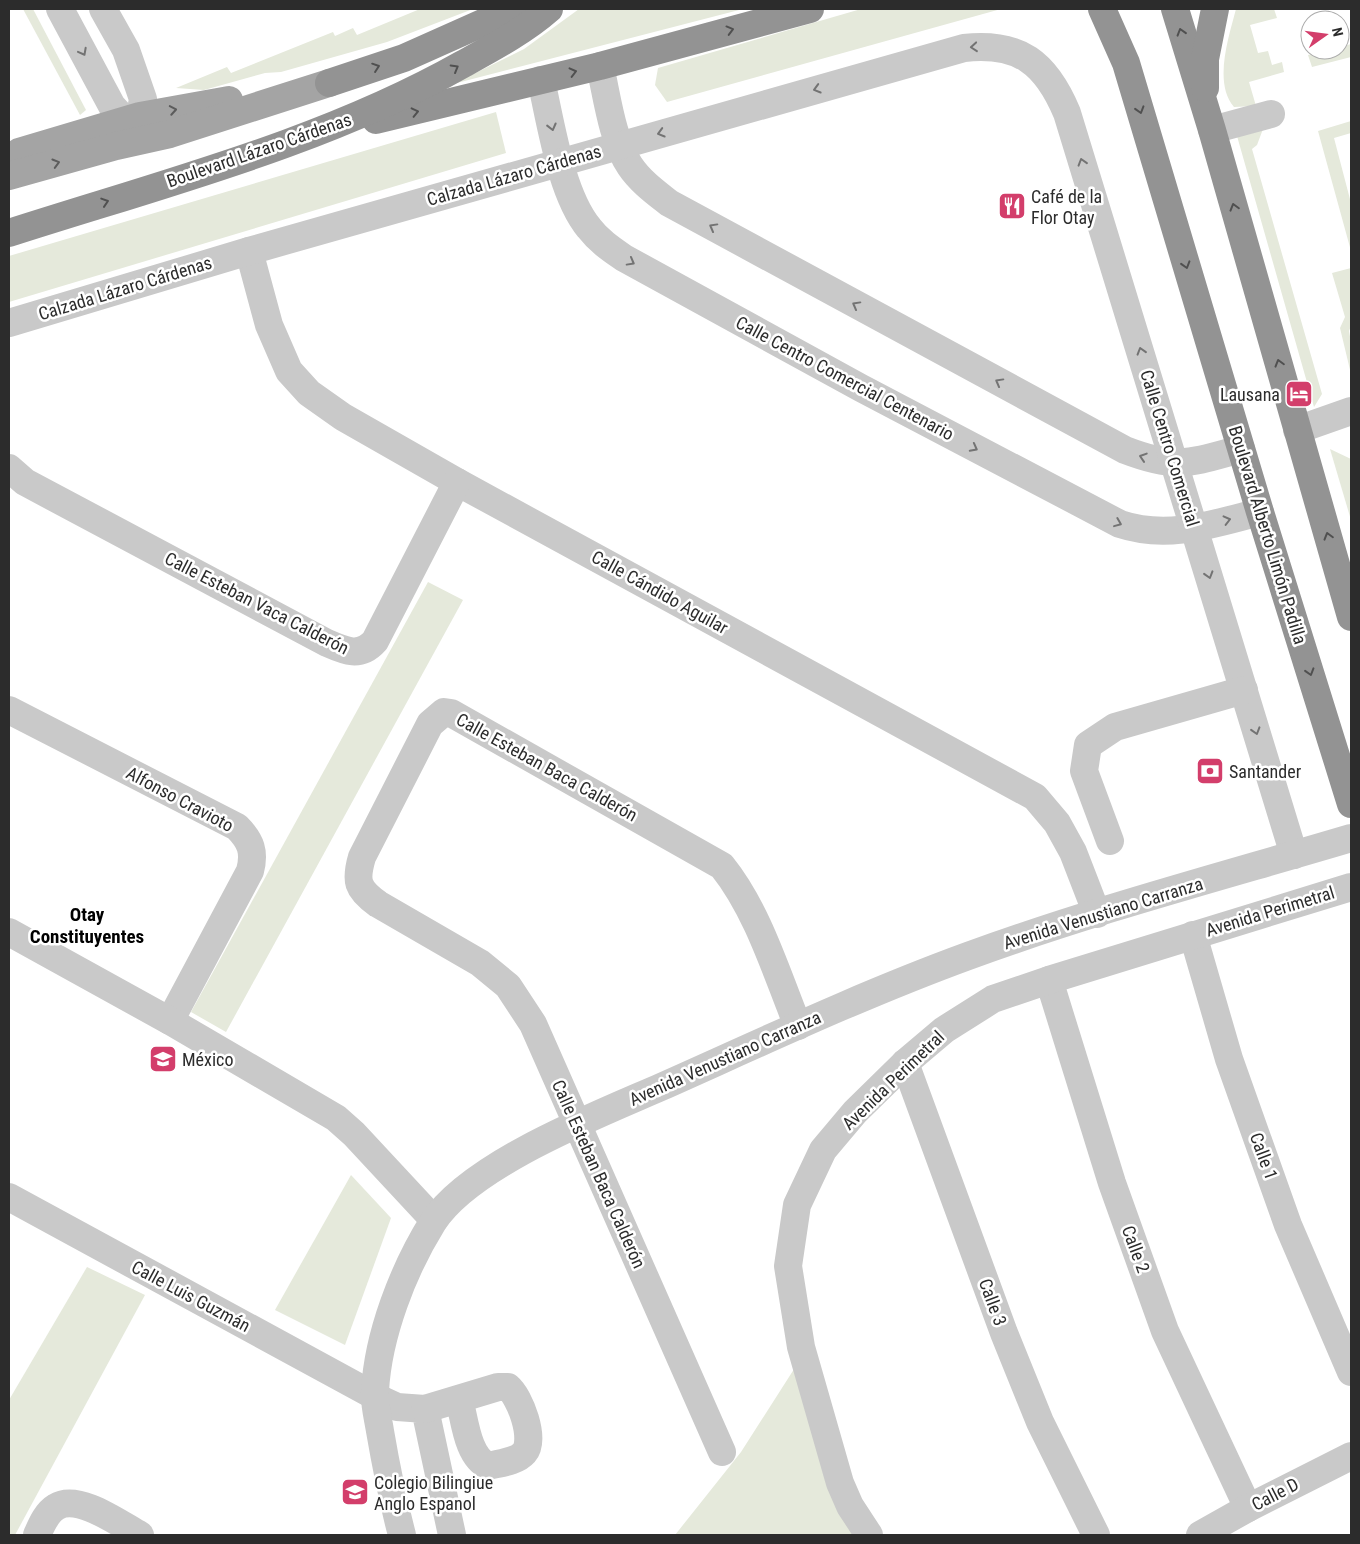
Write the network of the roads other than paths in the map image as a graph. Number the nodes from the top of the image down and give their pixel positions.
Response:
1 (60, 9) edge
2 (86, 9) edge
3 (103, 9) edge
4 (514, 9) edge
5 (549, 9) edge
6 (810, 9) edge
7 (1102, 9) edge
8 (1117, 9) edge
9 (1175, 9) edge
10 (1215, 9) edge
11 (1021, 55) joint
12 (1126, 63) junction
13 (600, 66) junction
14 (541, 80) junction
15 (330, 83) junction
16 (135, 109) junction
17 (1271, 114) dead end
18 (1209, 121) junction
19 (316, 134) junction
20 (620, 145) junction
21 (9, 158) edge
22 (561, 162) junction
23 (9, 176) edge
24 (9, 233) edge
25 (249, 251) junction
26 (9, 323) edge
27 (1351, 411) edge
28 (1297, 430) junction
29 (1241, 449) junction
30 (1176, 464) junction
31 (9, 468) edge
32 (457, 482) junction
33 (1260, 512) junction
34 (1194, 528) junction
35 (1345, 572) edge
36 (1351, 617) edge
37 (1244, 690) junction
38 (9, 710) edge
39 (1351, 804) edge
40 (1351, 838) edge
41 (1110, 841) dead end
42 (1294, 855) junction
43 (1351, 887) edge
44 (1097, 914) junction
45 (9, 932) edge
46 (1192, 935) junction
47 (1049, 980) junction
48 (170, 1020) junction
49 (798, 1026) junction
50 (905, 1063) junction
51 (576, 1124) junction
52 (9, 1197) edge
53 (434, 1220) junction
54 (1351, 1372) edge
55 (374, 1394) junction
56 (459, 1399) dead end
57 (425, 1409) junction
58 (722, 1452) dead end
59 (1351, 1456) edge
60 (1248, 1508) junction
61 (41, 1527) edge
62 (140, 1535) edge
63 (402, 1535) edge
64 (452, 1535) edge
65 (869, 1535) edge
66 (1096, 1535) edge
67 (1200, 1535) edge

1 -> 16 street
2 - 16 street
3 - 16 street
15 -> 4 highway
19 -> 5 highway, Boulevard Lázaro Cárdenas
13 -> 6 highway
7 - 12 highway
8 - 12 highway
18 -> 9 highway
10 - 18 highway
11 -> 20 street, Calzada Lázaro Cárdenas
30 -> 11 street, Calle Centro Comercial
12 -> 29 highway, Boulevard Alberto Limón Padilla
14 -> 13 highway
13 - 20 street
19 -> 14 highway
14 -> 22 street, Calle Centro Comercial Centenario
16 -> 15 main road
23 -> 15 main road
16 - 21 main road
17 - 18 street
28 -> 18 highway
24 -> 19 highway, Boulevard Lázaro Cárdenas
20 - 22 street, Calzada Lázaro Cárdenas
30 -> 20 street
22 - 25 street, Calzada Lázaro Cárdenas
22 -> 34 street, Calle Centro Comercial Centenario
25 - 26 street, Calzada Lázaro Cárdenas
25 - 32 street, Calle Cándido Aguilar
27 - 28 street
35 -> 28 highway
29 - 30 street
29 - 33 highway, Boulevard Alberto Limón Padilla
30 - 34 street, Calle Centro Comercial
31 - 32 street, Calle Esteban Vaca Calderón
32 - 44 street, Calle Cándido Aguilar
34 -> 33 street, Calle Centro Comercial Centenario
33 -> 39 highway, Boulevard Alberto Limón Padilla
34 -> 37 street, Calle Centro Comercial
35 - 36 highway
37 - 41 street
37 -> 42 street, Calle Centro Comercial
38 - 48 street, Alfonso Cravioto
40 - 42 street, Avenida Venustiano Carranza
42 - 44 street, Avenida Venustiano Carranza
43 - 46 street, Avenida Perimetral
44 - 49 street, Avenida Venustiano Carranza
45 - 48 street
46 - 47 street, Avenida Perimetral
46 - 54 street, Calle 1
47 - 50 street, Avenida Perimetral
47 - 60 street, Calle 2
48 - 53 street
49 - 51 street, Avenida Venustiano Carranza
49 - 51 street, Calle Esteban Baca Calderón
50 - 65 street, Avenida Perimetral
50 - 66 street, Calle 3
51 - 53 street, Avenida Venustiano Carranza
51 - 58 street, Calle Esteban Baca Calderón
52 - 55 street, Calle Luis Guzmán
53 - 55 street, Avenida Venustiano Carranza
55 - 57 street, Calle Luis Guzmán
55 - 63 street, Avenida Venustiano Carranza
56 - 57 street
57 - 64 street
59 - 60 street, Calle D
60 - 67 street, Calle D
61 - 62 street

